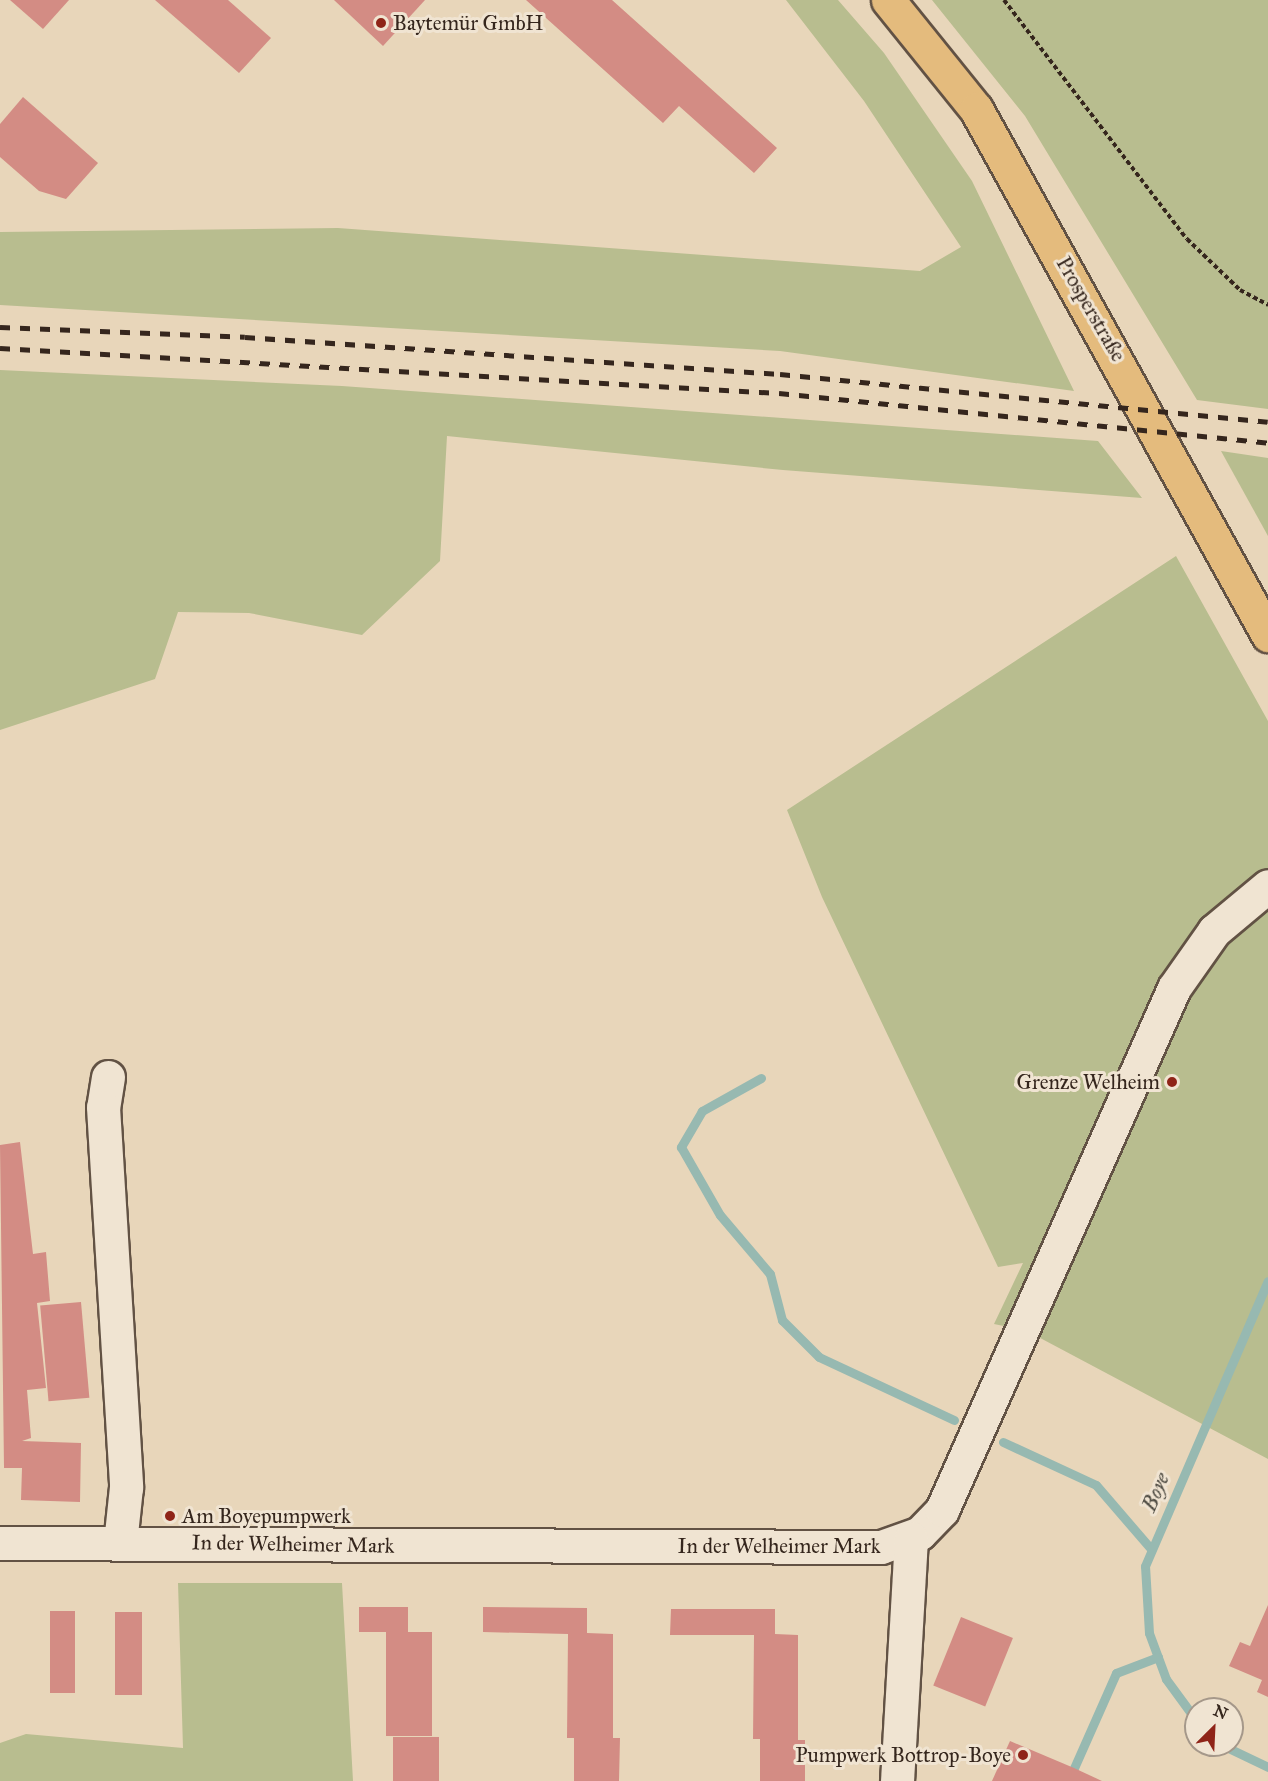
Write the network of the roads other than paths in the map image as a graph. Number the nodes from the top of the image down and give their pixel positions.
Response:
1 (888, 0) edge
2 (1268, 635) edge
3 (1268, 886) edge
4 (108, 1077) dead end
5 (910, 1538) junction
6 (0, 1543) edge
7 (120, 1543) junction
8 (897, 1781) edge

1 - 2 main road, Prosperstraße
3 - 5 street, In der Welheimer Mark
4 - 7 street
5 - 7 street, In der Welheimer Mark
5 - 8 street
6 - 7 street, In der Welheimer Mark

